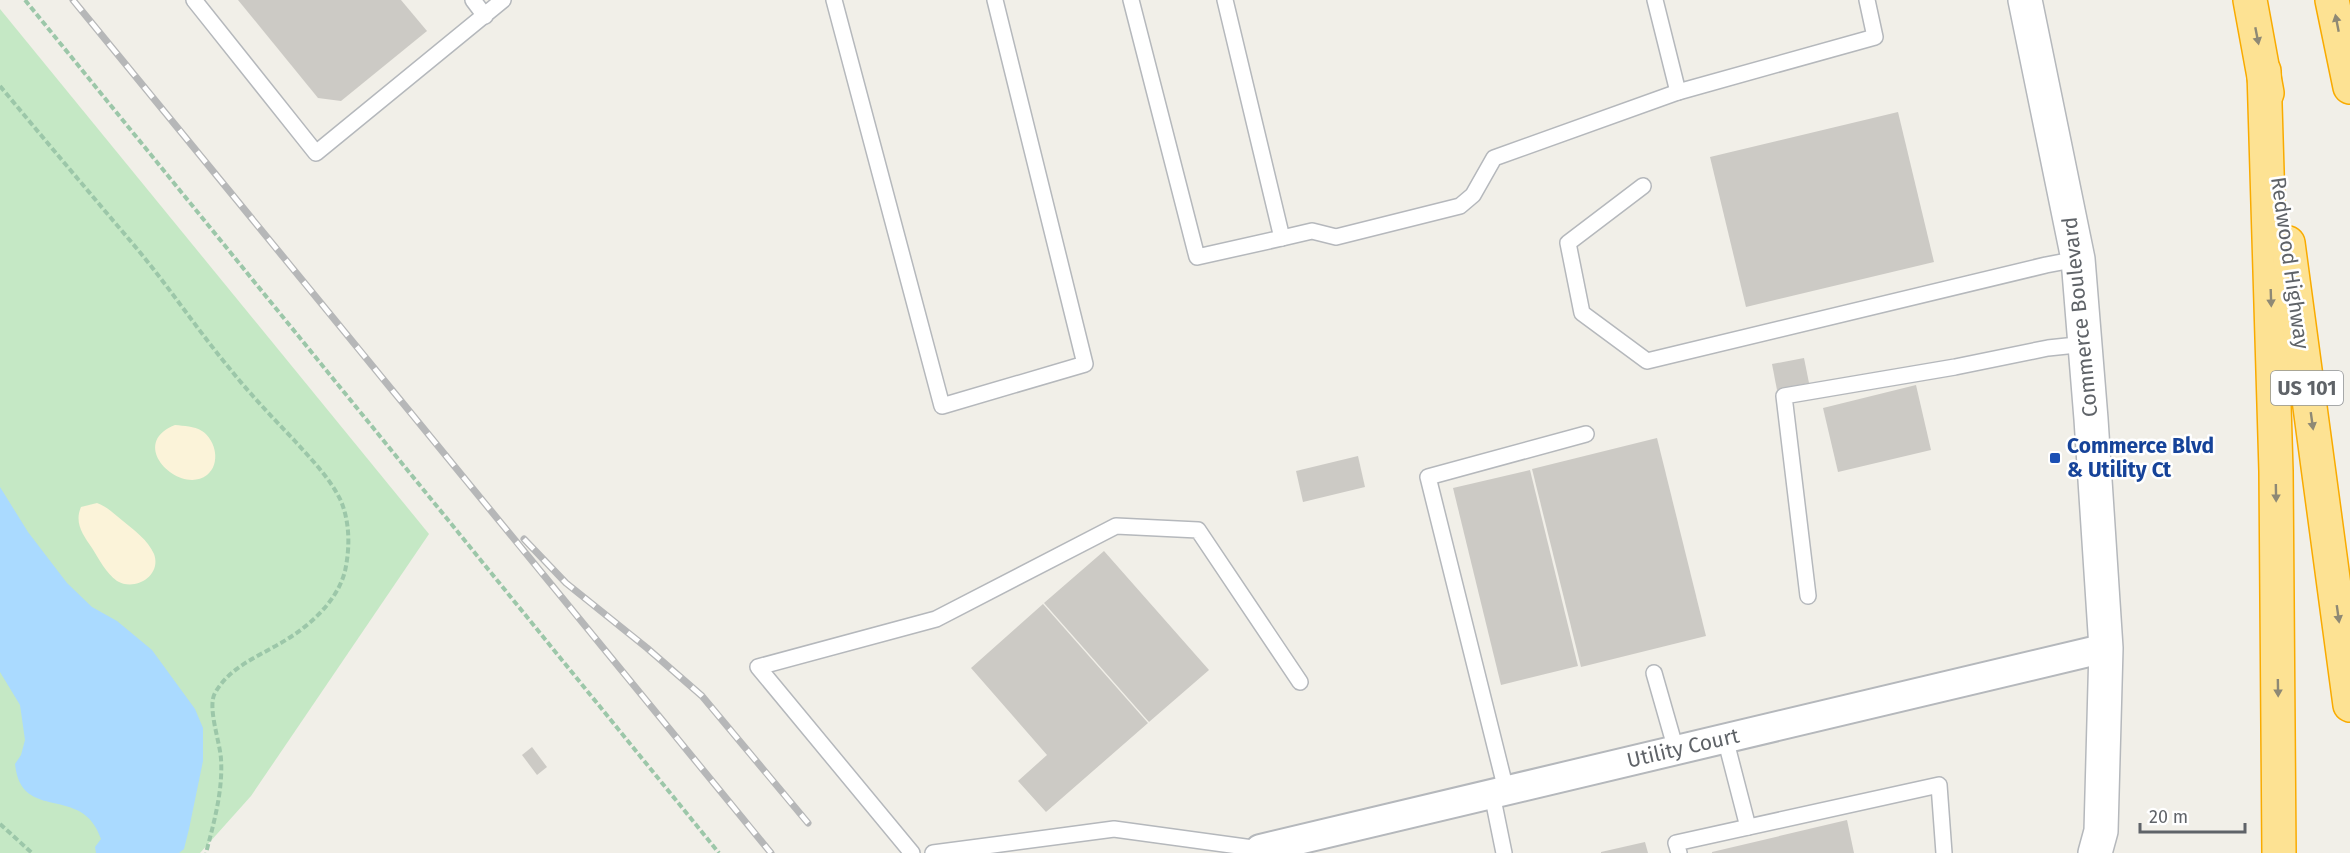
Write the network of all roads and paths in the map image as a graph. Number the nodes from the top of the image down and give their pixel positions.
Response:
1 (25, 0) edge
2 (194, 0) edge
3 (473, 0) edge
4 (503, 0) edge
5 (834, 0) edge
6 (995, 0) edge
7 (1131, 0) edge
8 (1225, 0) edge
9 (1655, 0) edge
10 (1867, 0) edge
11 (2025, 0) edge
12 (2250, 0) edge
13 (2332, 0) edge
14 (485, 16) junction
15 (2264, 71) junction
16 (0, 86) edge
17 (2350, 87) edge
18 (1678, 92) junction
19 (1643, 186) dead end
20 (1282, 238) junction
21 (2078, 260) junction
22 (2086, 344) junction
23 (1586, 434) dead end
24 (1808, 596) dead end
25 (2106, 648) junction
26 (1654, 673) dead end
27 (1299, 682) dead end
28 (2350, 705) edge
29 (1725, 738) junction
30 (1676, 750) junction
31 (1499, 792) junction
32 (0, 825) edge
33 (1748, 827) junction
34 (1259, 851) edge
35 (32, 853) edge
36 (206, 853) edge
37 (719, 853) edge
38 (912, 853) edge
39 (933, 853) edge
40 (1504, 853) edge
41 (1679, 853) edge
42 (1944, 853) edge
43 (2096, 853) edge
44 (2279, 853) edge

1 - 37 path
2 - 14 lane
3 - 14 lane
4 - 14 lane
5 - 6 lane
7 - 20 lane
8 - 20 lane
9 - 18 lane
10 - 18 lane
11 - 21 street, Commerce Boulevard
12 -> 15 highway, Redwood Highway / US 101
17 -> 13 highway
15 -> 28 highway, Redwood Highway / US 101
15 -> 44 highway
16 - 36 path
18 - 20 lane
19 - 21 lane
21 - 22 street, Commerce Boulevard
22 - 24 lane
22 - 25 street, Commerce Boulevard
23 - 31 lane
25 - 29 street, Utility Court
25 - 43 street, Commerce Boulevard
26 - 30 lane
27 - 38 lane
29 - 30 street, Utility Court
29 - 33 lane
30 - 31 street, Utility Court
31 - 34 street, Utility Court
31 - 40 lane
32 - 35 path
33 - 41 lane
33 - 42 lane
34 - 39 lane

